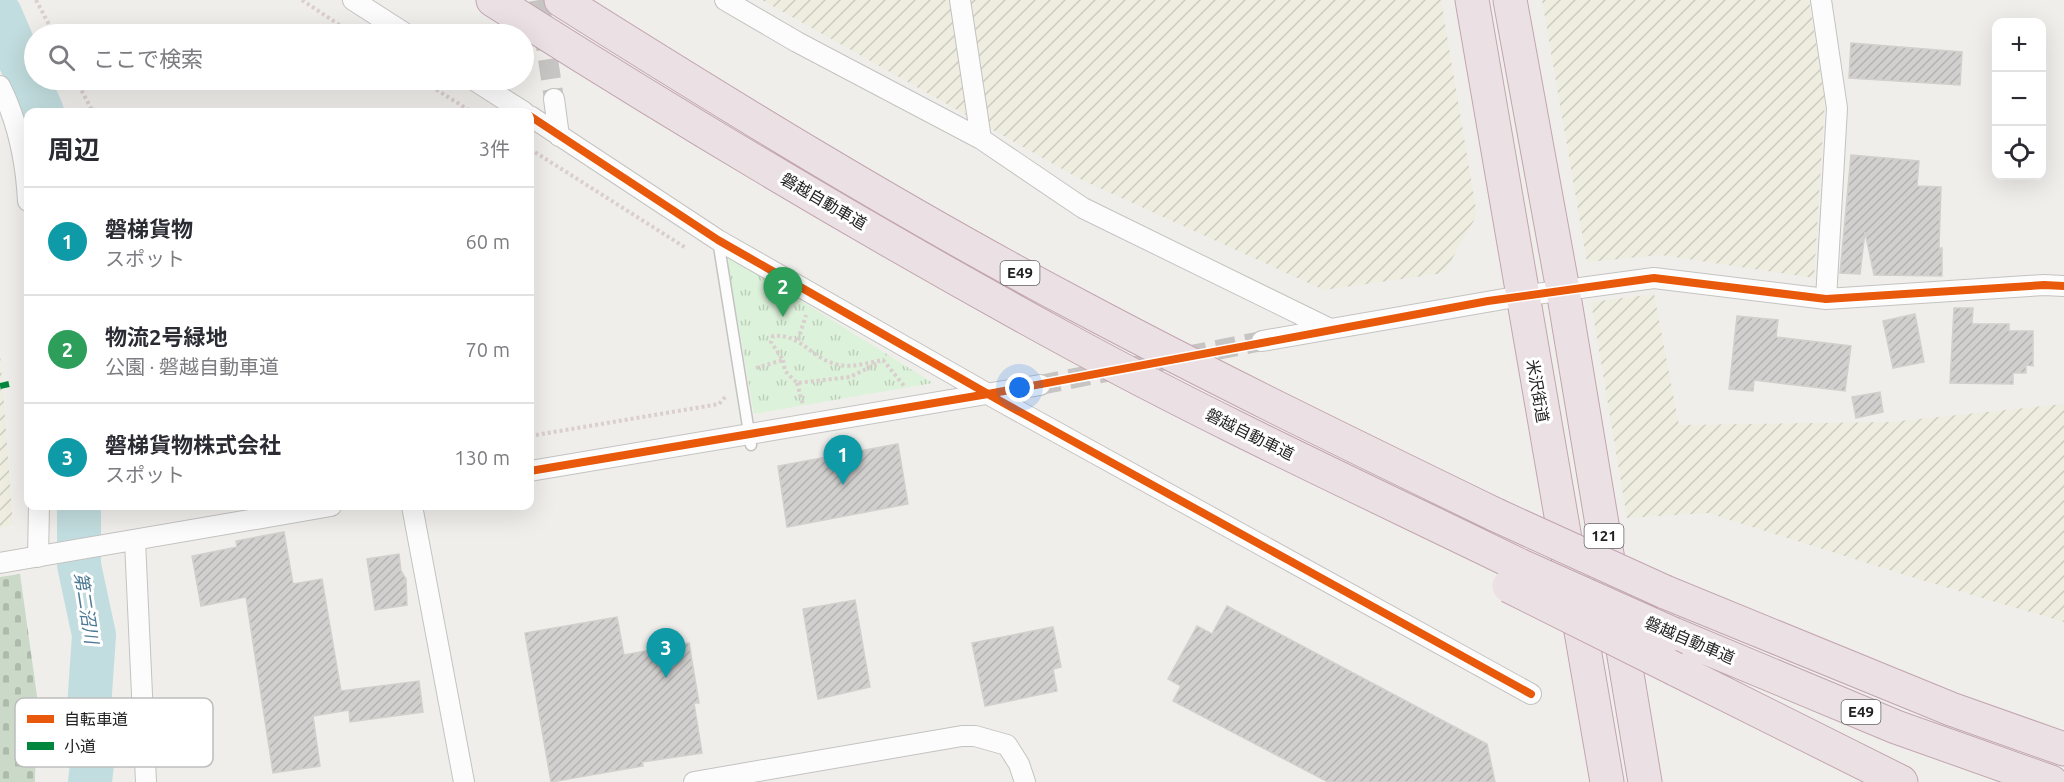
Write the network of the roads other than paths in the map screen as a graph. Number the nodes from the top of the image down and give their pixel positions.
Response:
1 (353, 0) edge
2 (492, 0) edge
3 (561, 0) edge
4 (725, 0) edge
5 (960, 0) edge
6 (1472, 0) edge
7 (1510, 0) edge
8 (1821, 0) edge
9 (390, 24) edge
10 (531, 24) edge
11 (534, 26) edge
12 (0, 86) edge
13 (490, 90) edge
14 (554, 99) tunnel mouth
15 (518, 108) edge
16 (534, 119) edge
17 (559, 136) junction
18 (981, 139) junction
19 (24, 171) edge
20 (718, 240) junction
21 (2064, 286) edge
22 (1563, 291) junction
23 (1521, 296) junction
24 (1826, 299) junction
25 (1330, 329) junction
26 (1262, 341) tunnel mouth
27 (1040, 385) tunnel mouth
28 (988, 394) junction
29 (750, 440) junction
30 (534, 470) edge
31 (39, 510) edge
32 (309, 510) edge
33 (413, 510) edge
34 (135, 541) junction
35 (45, 556) junction
36 (0, 563) edge
37 (1514, 575) junction
38 (1531, 694) dead end
39 (142, 698) edge
40 (1951, 709) junction
41 (1596, 715) junction
42 (2064, 739) edge
43 (2064, 749) edge
44 (145, 767) edge
45 (146, 782) edge
46 (464, 782) edge
47 (694, 782) edge
48 (1025, 782) edge
49 (1593, 782) edge
50 (1607, 782) edge
51 (1645, 782) edge
52 (1901, 782) edge
53 (2051, 782) edge

1 - 9 street
2 - 10 highway, 磐越自動車道 / E49
3 - 40 highway, E49, bridge
4 - 18 street
5 - 18 street
6 - 23 highway, 米沢街道 / 121
7 - 22 highway, 121
8 - 24 street
11 - 37 highway, 磐越自動車道 / E49
12 - 19 street
13 - 15 street
14 - 17 street
16 - 17 street
17 - 20 street
18 - 25 street
20 - 28 street
20 - 29 lane
21 - 24 street
22 - 23 street
22 - 24 street
22 - 51 highway, 121
23 - 25 street
23 - 41 highway, 米沢街道 / 121
25 - 26 street
27 - 28 street
28 - 29 street
28 - 38 street
29 - 30 street
31 - 35 street
32 - 34 street
33 - 46 street
34 - 35 street
34 - 39 street
35 - 36 street
37 - 52 highway, bridge
37 - 53 highway, 磐越自動車道 / E49, bridge
40 - 42 highway
40 - 43 highway, E49
41 - 49 street
41 - 50 highway, 米沢街道 / 121
44 - 45 street
47 - 48 street

